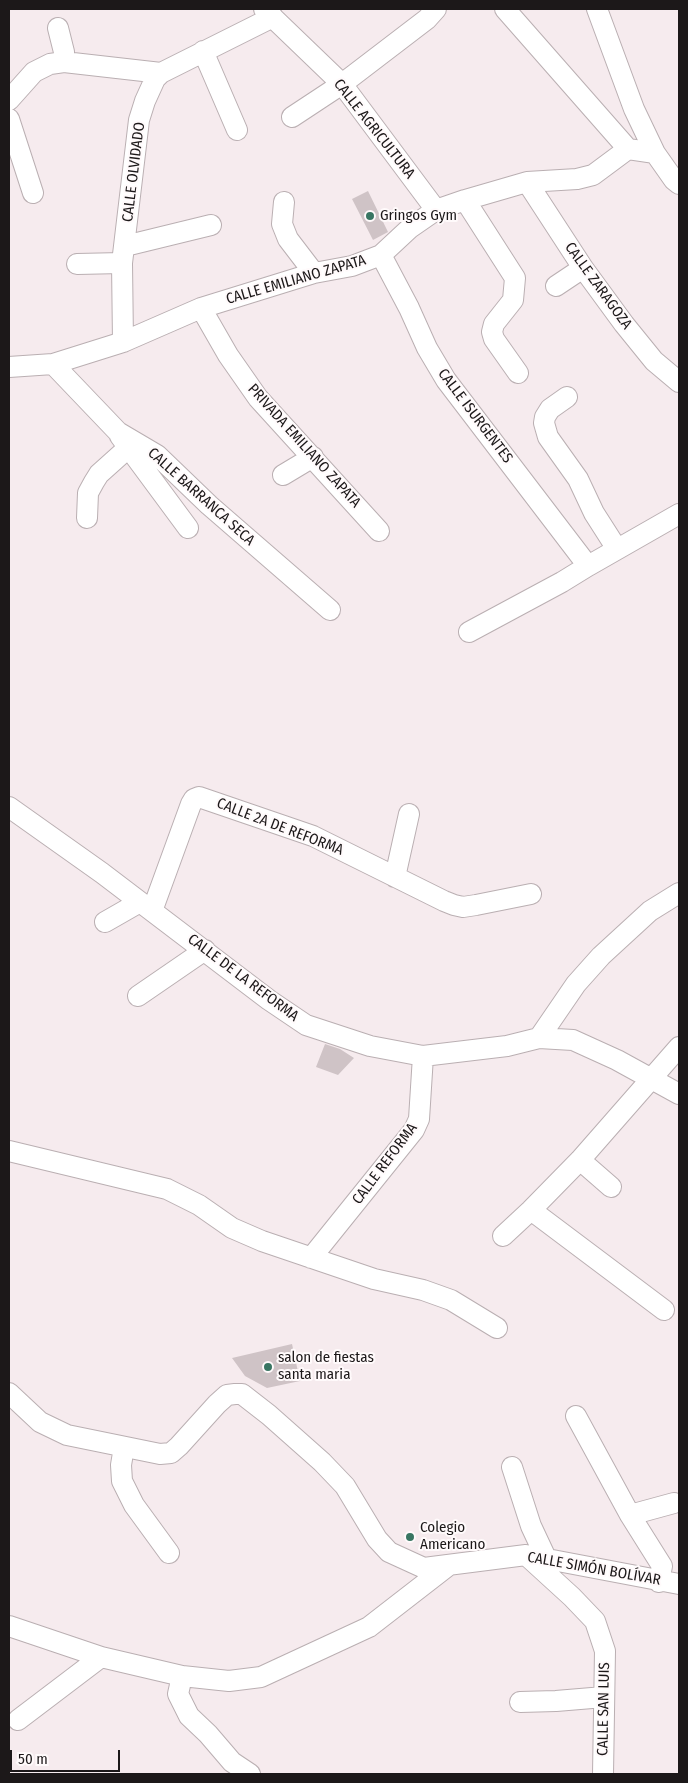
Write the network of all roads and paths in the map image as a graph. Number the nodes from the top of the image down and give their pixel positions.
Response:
1 (436, 9) edge
2 (505, 9) edge
3 (596, 9) edge
4 (268, 13) edge
5 (58, 28) dead end
6 (203, 51) junction
7 (64, 62) junction
8 (161, 73) junction
9 (342, 84) junction
10 (9, 100) edge
11 (292, 117) dead end
12 (9, 118) edge
13 (237, 130) dead end
14 (628, 149) junction
15 (655, 153) junction
16 (527, 182) junction
17 (679, 184) edge
18 (33, 193) dead end
19 (465, 200) junction
20 (284, 202) dead end
21 (436, 210) junction
22 (211, 225) dead end
23 (124, 254) junction
24 (381, 255) junction
25 (77, 264) dead end
26 (583, 268) junction
27 (314, 273) junction
28 (556, 286) dead end
29 (202, 308) junction
30 (123, 342) junction
31 (53, 364) junction
32 (9, 367) edge
33 (518, 372) dead end
34 (679, 382) edge
35 (567, 397) dead end
36 (123, 440) junction
37 (312, 457) junction
38 (282, 475) dead end
39 (679, 514) edge
40 (86, 518) dead end
41 (188, 528) dead end
42 (379, 531) dead end
43 (618, 549) junction
44 (588, 566) junction
45 (330, 610) dead end
46 (469, 632) dead end
47 (9, 807) edge
48 (409, 814) dead end
49 (395, 876) junction
50 (679, 893) edge
51 (532, 894) dead end
52 (146, 906) junction
53 (105, 922) dead end
54 (205, 950) junction
55 (138, 996) dead end
56 (539, 1038) junction
57 (679, 1048) edge
58 (423, 1056) junction
59 (652, 1079) junction
60 (679, 1094) edge
61 (9, 1151) edge
62 (580, 1160) junction
63 (611, 1186) dead end
64 (531, 1210) junction
65 (502, 1236) dead end
66 (311, 1258) junction
67 (664, 1310) dead end
68 (497, 1328) dead end
69 (9, 1393) edge
70 (576, 1416) dead end
71 (124, 1446) junction
72 (512, 1467) dead end
73 (674, 1502) dead end
74 (630, 1515) junction
75 (168, 1553) dead end
76 (526, 1555) junction
77 (546, 1558) junction
78 (449, 1565) junction
79 (659, 1582) junction
80 (679, 1584) edge
81 (9, 1626) edge
82 (100, 1657) junction
83 (182, 1676) junction
84 (604, 1697) junction
85 (520, 1702) dead end
86 (18, 1720) dead end
87 (250, 1774) edge
88 (602, 1774) edge

1 - 9 street
2 - 14 street
3 - 15 street
4 - 6 street
4 - 9 street, CALLE AGRICULTURA
5 - 7 street
6 - 8 street
6 - 13 street
7 - 8 street
7 - 10 street
8 - 23 street, CALLE OLVIDADO
9 - 11 street
9 - 21 street, CALLE AGRICULTURA
12 - 18 street
14 - 15 street
14 - 16 street, CALLE EMILIANO ZAPATA
15 - 17 street
16 - 19 street, CALLE EMILIANO ZAPATA
16 - 26 street, CALLE ZARAGOZA
19 - 21 street, CALLE EMILIANO ZAPATA
19 - 33 street
20 - 27 street
21 - 24 street, CALLE EMILIANO ZAPATA
22 - 23 street
23 - 25 street
23 - 30 street, CALLE OLVIDADO
24 - 27 street, CALLE EMILIANO ZAPATA
24 - 44 street, CALLE ISURGENTES
26 - 28 street
26 - 34 street, CALLE ZARAGOZA
27 - 29 street, CALLE EMILIANO ZAPATA
29 - 30 street, CALLE EMILIANO ZAPATA
29 - 37 street, PRIVADA EMILIANO ZAPATA
30 - 31 street, CALLE EMILIANO ZAPATA
31 - 32 street, CALLE EMILIANO ZAPATA
31 - 36 street, CALLE BARRANCA SECA
35 - 43 street
36 - 40 street
36 - 41 street
36 - 45 street, CALLE BARRANCA SECA
37 - 38 street
37 - 42 street, PRIVADA EMILIANO ZAPATA
39 - 43 street
43 - 44 street
44 - 46 street
47 - 52 street, CALLE DE LA REFORMA
48 - 49 street
49 - 51 street, CALLE 2A DE REFORMA
49 - 52 street, CALLE 2A DE REFORMA
50 - 56 street
52 - 53 street
52 - 54 street, CALLE DE LA REFORMA
54 - 55 street
54 - 58 street, CALLE DE LA REFORMA
56 - 58 street, CALLE DE LA REFORMA
56 - 59 street, CALLE DE LA REFORMA
57 - 59 street
58 - 66 street, CALLE REFORMA
59 - 60 street, CALLE DE LA REFORMA
59 - 62 street
61 - 66 street
62 - 63 street
62 - 64 street
64 - 65 street
64 - 67 street
66 - 68 street
69 - 71 street
70 - 74 street
71 - 75 street
71 - 78 street, CALLE SIMÓN BOLÍVAR
72 - 77 street
73 - 74 street
74 - 79 street
76 - 77 street, CALLE SIMÓN BOLÍVAR
76 - 78 street, CALLE SIMÓN BOLÍVAR
76 - 84 street, CALLE SAN LUIS
77 - 79 street, CALLE SIMÓN BOLÍVAR
78 - 83 street
79 - 80 street, CALLE SIMÓN BOLÍVAR
81 - 82 street
82 - 83 street
82 - 86 street
83 - 87 street
84 - 85 street
84 - 88 street, CALLE SAN LUIS

